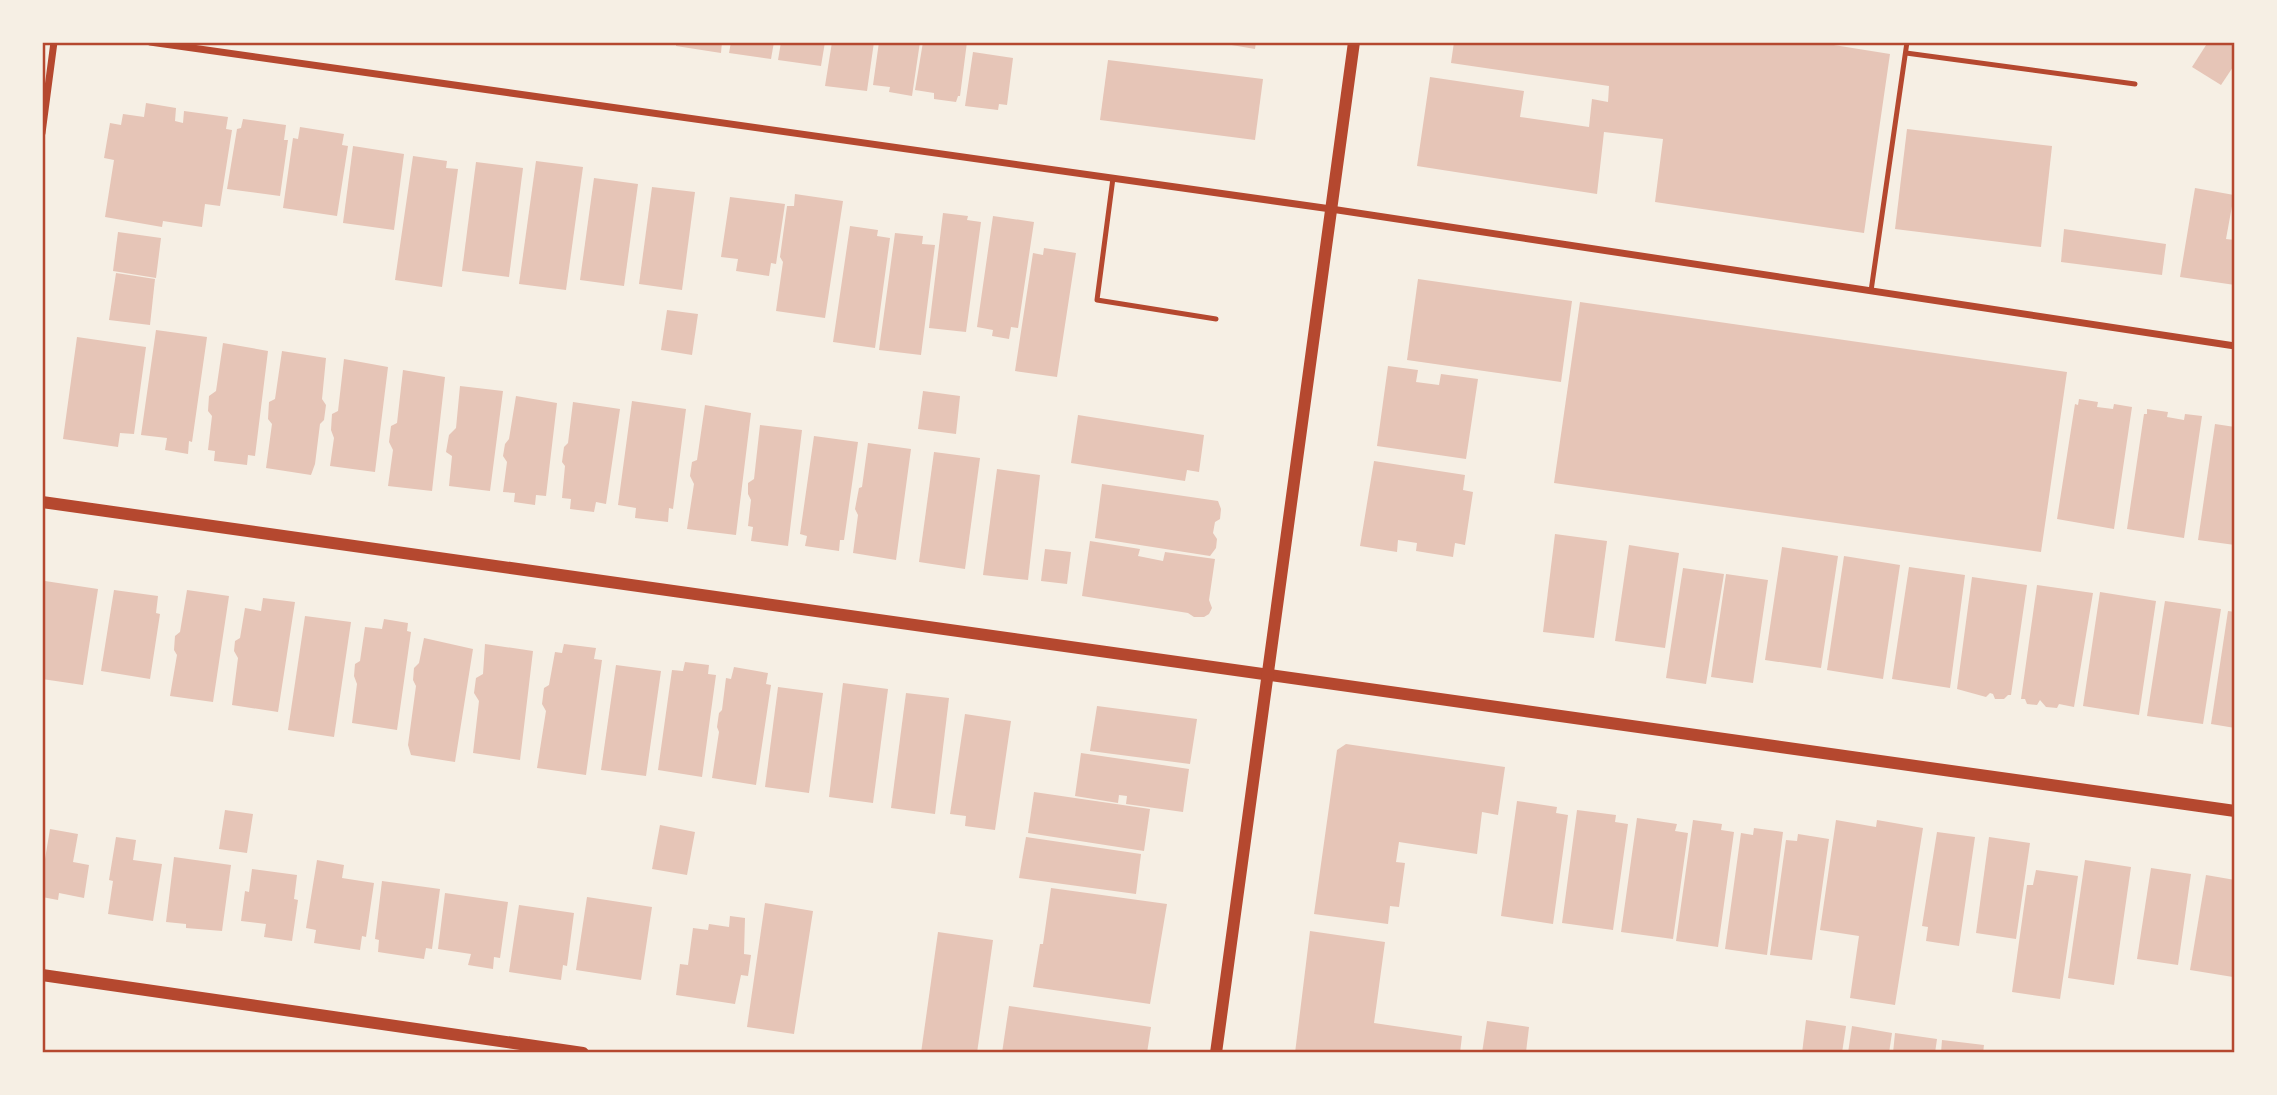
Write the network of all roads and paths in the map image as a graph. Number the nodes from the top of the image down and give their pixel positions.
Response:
1 (54, 42) edge
2 (150, 42) edge
3 (1354, 42) edge
4 (1907, 42) edge
5 (1906, 53) junction
6 (2135, 84) dead end
7 (42, 133) edge
8 (1113, 178) junction
9 (1331, 209) junction
10 (1871, 291) junction
11 (1216, 318) dead end
12 (2235, 346) edge
13 (42, 502) edge
14 (1267, 674) junction
15 (2235, 811) edge
16 (42, 975) edge
17 (583, 1053) edge
18 (1216, 1053) edge

1 - 7 street
2 - 8 street
3 - 9 street
4 - 5 lane
5 - 6 lane
5 - 10 lane
8 - 9 street
8 - 11 lane
9 - 10 street
9 - 14 street
10 - 12 street
13 - 14 street
14 - 15 street
14 - 18 street
16 - 17 street

